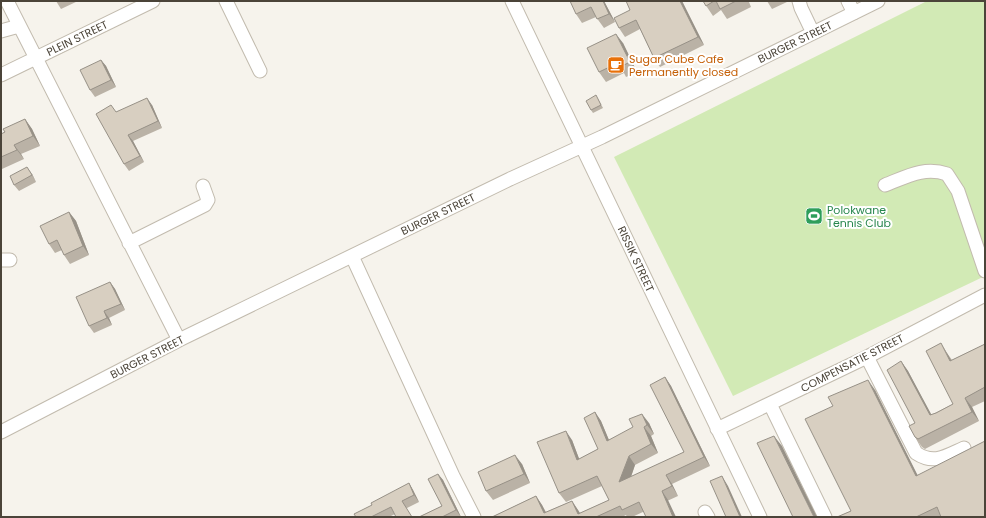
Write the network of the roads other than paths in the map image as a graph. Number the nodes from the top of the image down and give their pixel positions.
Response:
1 (7, 1) edge
2 (153, 1) edge
3 (226, 1) edge
4 (512, 1) edge
5 (799, 1) edge
6 (878, 1) edge
7 (851, 7) edge
8 (19, 26) junction
9 (1, 31) edge
10 (813, 33) junction
11 (35, 58) junction
12 (260, 70) dead end
13 (1, 75) edge
14 (582, 146) junction
15 (885, 185) dead end
16 (203, 186) dead end
17 (129, 243) junction
18 (352, 256) junction
19 (985, 270) edge
20 (985, 295) edge
21 (179, 340) junction
22 (867, 357) junction
23 (770, 404) junction
24 (717, 429) junction
25 (1, 432) edge
26 (964, 448) dead end
27 (474, 517) edge
28 (760, 517) edge
29 (825, 517) edge

1 - 8 street
2 - 11 street, PLEIN STREET
3 - 12 street
4 - 14 street, RISSIK STREET
5 - 10 street
6 - 7 street, BURGER STREET
7 - 10 street, BURGER STREET
8 - 9 street
8 - 11 street
10 - 14 street, BURGER STREET
11 - 13 street, PLEIN STREET
11 - 17 street
14 - 18 street, BURGER STREET
14 - 24 street, RISSIK STREET
15 - 19 street
16 - 17 street
17 - 21 street
18 - 21 street, BURGER STREET
18 - 27 street
20 - 22 street, COMPENSATIE STREET
21 - 25 street, BURGER STREET
22 - 23 street, COMPENSATIE STREET
22 - 26 street
23 - 24 street, COMPENSATIE STREET
23 - 29 street
24 - 28 street, RISSIK STREET

